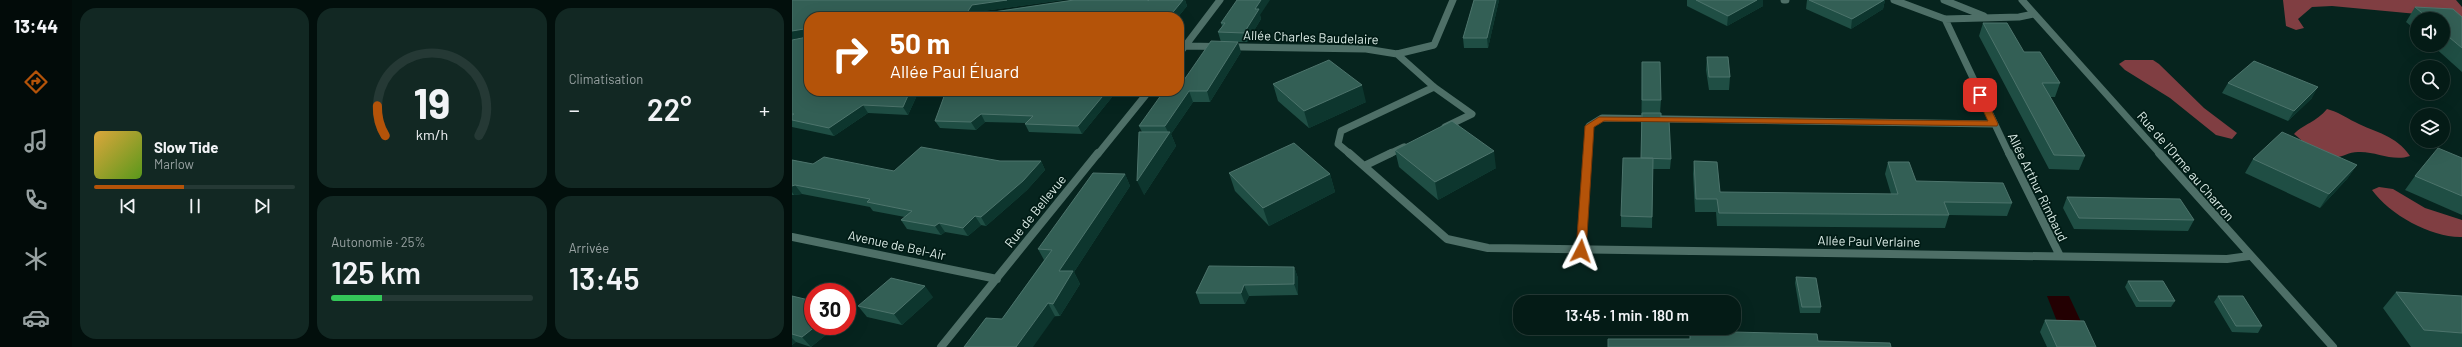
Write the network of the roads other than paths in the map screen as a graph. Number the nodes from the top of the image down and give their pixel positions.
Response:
1 (1220, 0) edge
2 (1453, 0) edge
3 (1894, 0) edge
4 (1944, 0) edge
5 (2022, 0) edge
6 (2034, 14) junction
7 (1989, 18) junction
8 (1945, 19) junction
9 (1186, 46) junction
10 (1184, 48) edge
11 (1397, 54) junction
12 (1434, 87) junction
13 (1145, 96) edge
14 (1994, 124) junction
15 (1436, 131) edge
16 (1414, 142) edge
17 (1364, 166) junction
18 (792, 237) edge
19 (1581, 251) junction
20 (2060, 256) junction
21 (2249, 256) junction
22 (997, 279) junction
23 (941, 347) edge
24 (2333, 347) edge

1 - 9 street
2 - 11 street, Allée Charles Baudelaire
3 - 8 street
4 - 7 street
5 - 6 street, Rue de l'Orme au Charron
6 - 7 street
6 - 21 street, Rue de l'Orme au Charron
7 - 8 street
8 - 14 street, Allée Arthur Rimbaud
9 - 10 street
9 - 11 street, Allée Charles Baudelaire
11 - 12 street
12 - 15 street
12 - 17 street, Allée Paul Verlaine
13 - 22 street, Rue de Bellevue
14 - 19 street
14 - 20 street, Allée Arthur Rimbaud
16 - 17 street
17 - 19 street, Allée Paul Verlaine
18 - 22 street, Avenue de Bel-Air
19 - 20 street, Allée Paul Verlaine
20 - 21 street, Allée Paul Verlaine
21 - 24 street, Rue de l'Orme au Charron
22 - 23 street, Rue de Bellevue

